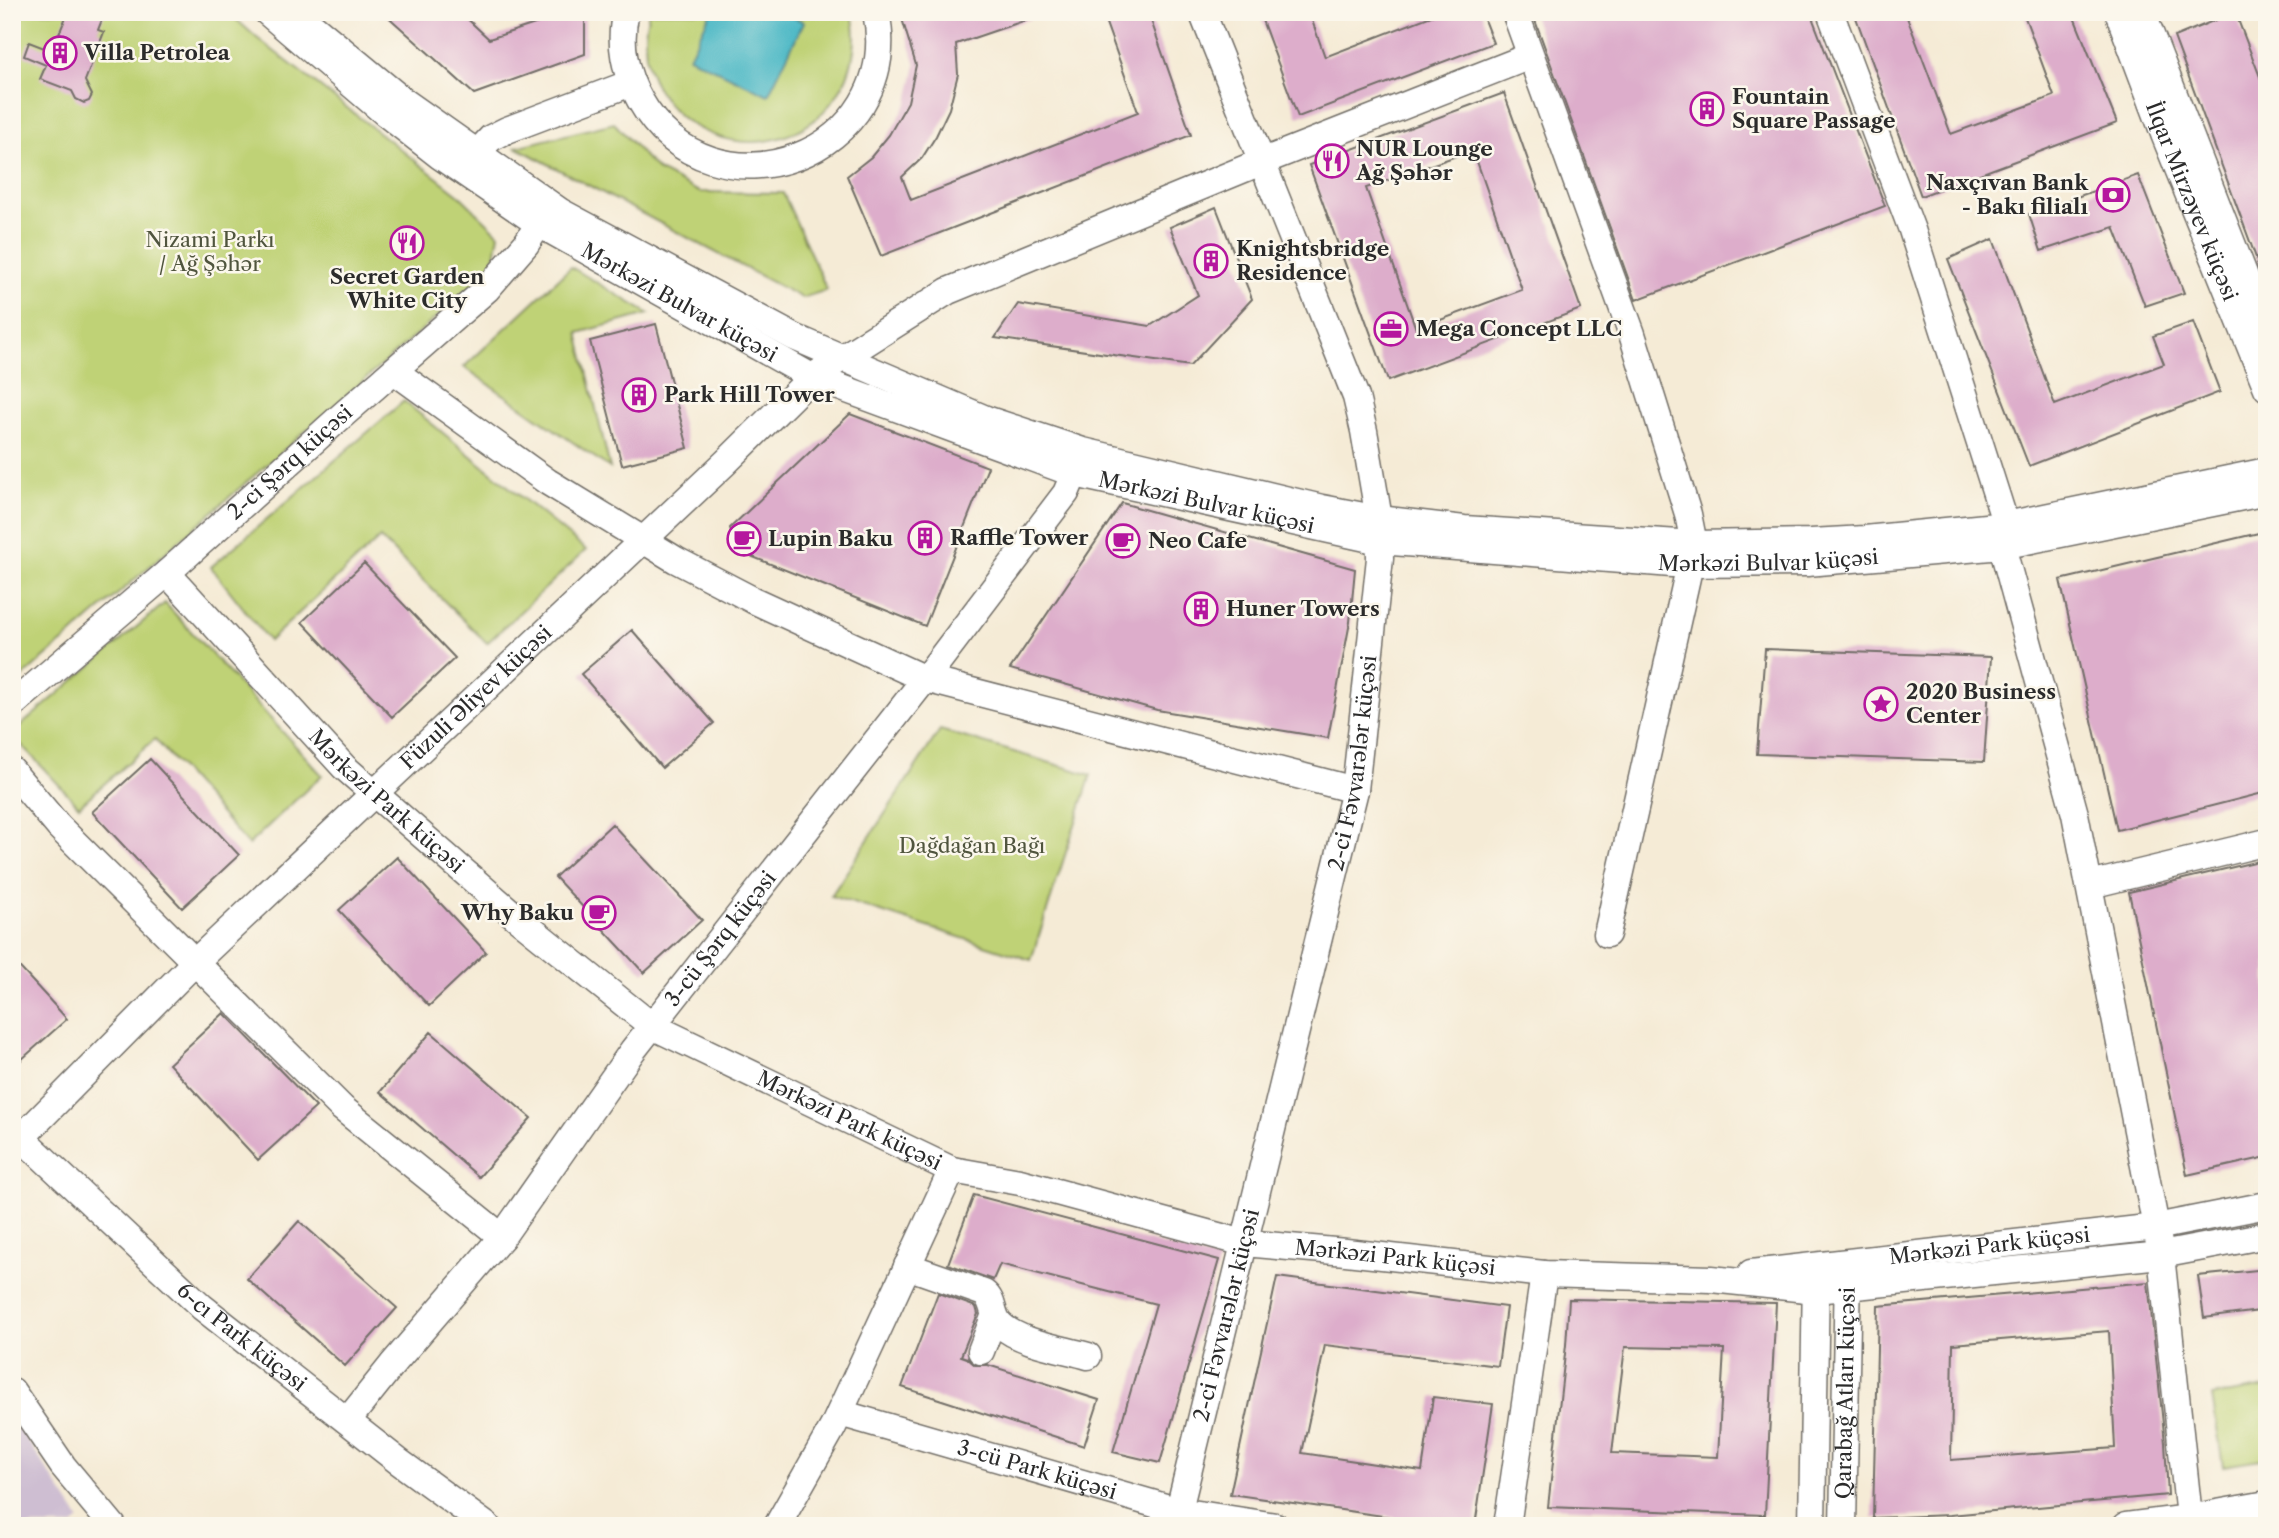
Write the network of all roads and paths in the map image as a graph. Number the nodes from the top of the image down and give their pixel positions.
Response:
1 (267, 12) edge
2 (296, 12) edge
3 (626, 12) edge
4 (876, 12) edge
5 (1202, 12) edge
6 (1515, 12) edge
7 (1830, 12) edge
8 (2118, 12) edge
9 (2142, 12) edge
10 (1530, 57) junction
11 (631, 83) junction
12 (477, 153) junction
13 (1261, 162) junction
14 (545, 214) junction
15 (2267, 333) edge
16 (843, 358) junction
17 (394, 371) junction
18 (812, 377) junction
19 (2267, 388) edge
20 (1079, 463) junction
21 (2267, 471) edge
22 (2267, 492) edge
23 (1379, 530) junction
24 (2004, 535) junction
25 (642, 540) junction
26 (1692, 554) junction
27 (167, 573) junction
28 (925, 679) junction
29 (12, 705) edge
30 (12, 771) edge
31 (1355, 790) junction
32 (376, 794) junction
33 (2267, 842) edge
34 (2090, 885) junction
35 (1606, 934) dead end
36 (194, 963) junction
37 (652, 1026) junction
38 (17, 1133) edge
39 (952, 1170) junction
40 (2267, 1206) edge
41 (2156, 1227) junction
42 (2267, 1235) edge
43 (502, 1237) junction
44 (1244, 1243) junction
45 (2161, 1255) junction
46 (1848, 1261) junction
47 (907, 1266) junction
48 (1544, 1273) junction
49 (1816, 1277) junction
50 (1848, 1287) junction
51 (994, 1317) junction
52 (981, 1351) dead end
53 (1088, 1356) dead end
54 (12, 1391) edge
55 (840, 1413) junction
56 (348, 1420) junction
57 (2267, 1504) edge
58 (1177, 1518) edge
59 (2189, 1522) edge
60 (105, 1524) edge
61 (487, 1526) edge
62 (777, 1526) edge
63 (1276, 1526) edge
64 (1507, 1526) edge
65 (1812, 1526) edge
66 (1843, 1526) edge
67 (2126, 1526) edge

1 - 14 street, Mərkəzi Bulvar küçəsi
2 - 12 street, Mərkəzi Bulvar küçəsi
3 - 11 street
4 - 11 street
5 - 13 street, 2-ci Fəvvarələr küçəsi
6 - 10 street
7 - 24 street
8 - 19 street, İlqar Mirzəyev küçəsi
9 - 15 street, İlqar Mirzəyev küçəsi
10 - 13 street, Füzuli Əliyev küçəsi
10 - 26 street
11 - 12 street
12 - 14 street, Mərkəzi Bulvar küçəsi
13 - 16 street, Füzuli Əliyev küçəsi
13 - 23 street, 2-ci Fəvvarələr küçəsi
14 - 16 street, Mərkəzi Bulvar küçəsi
14 - 17 street, 2-ci Şərq küçəsi
14 - 18 street, Mərkəzi Bulvar küçəsi
16 - 18 street, Füzuli Əliyev küçəsi
16 - 20 street, Mərkəzi Bulvar küçəsi
17 - 25 street
17 - 27 street, 2-ci Şərq küçəsi
18 - 20 street, Mərkəzi Bulvar küçəsi
18 - 25 street, Füzuli Əliyev küçəsi
20 - 23 street, Mərkəzi Bulvar küçəsi
20 - 28 street, 3-cü Şərq küçəsi
21 - 24 street, Mərkəzi Bulvar küçəsi
22 - 24 street, Mərkəzi Bulvar küçəsi
23 - 26 street, Mərkəzi Bulvar küçəsi
23 - 31 street, 2-ci Fəvvarələr küçəsi
24 - 26 street, Mərkəzi Bulvar küçəsi
24 - 34 street
25 - 28 street
25 - 32 street, Füzuli Əliyev küçəsi
26 - 35 street
27 - 29 street, 2-ci Şərq küçəsi
27 - 32 street, Mərkəzi Park küçəsi
28 - 31 street
28 - 37 street, 3-cü Şərq küçəsi
30 - 36 street
31 - 44 street, 2-ci Fəvvarələr küçəsi
32 - 36 street, Füzuli Əliyev küçəsi
32 - 37 street, Mərkəzi Park küçəsi
33 - 34 street
34 - 41 street
36 - 38 street, Füzuli Əliyev küçəsi
36 - 43 street
37 - 39 street, Mərkəzi Park küçəsi
37 - 43 street, 3-cü Şərq küçəsi
38 - 56 street, 6-cı Park küçəsi
39 - 44 street, Mərkəzi Park küçəsi
39 - 47 street
40 - 41 street, Mərkəzi Park küçəsi
41 - 45 street
41 - 46 street, Mərkəzi Park küçəsi
42 - 45 street, Mərkəzi Park küçəsi
43 - 56 street, 3-cü Şərq küçəsi
44 - 48 street, Mərkəzi Park küçəsi
44 - 58 street, 2-ci Fəvvarələr küçəsi
45 - 50 street, Mərkəzi Park küçəsi
45 - 59 street
46 - 49 street, Mərkəzi Park küçəsi
46 - 50 street, Qarabağ Atları küçəsi
47 - 51 street
47 - 55 street
48 - 49 street, Mərkəzi Park küçəsi
48 - 64 street
49 - 50 street, Mərkəzi Park küçəsi
49 - 65 street, Qarabağ Atları küçəsi
50 - 66 street, Qarabağ Atları küçəsi
51 - 52 street
51 - 53 street
54 - 60 street
55 - 58 street, 3-cü Park küçəsi
55 - 62 street
56 - 61 street, 6-cı Park küçəsi
57 - 59 street
58 - 63 street, 3-cü Park küçəsi
59 - 67 street

